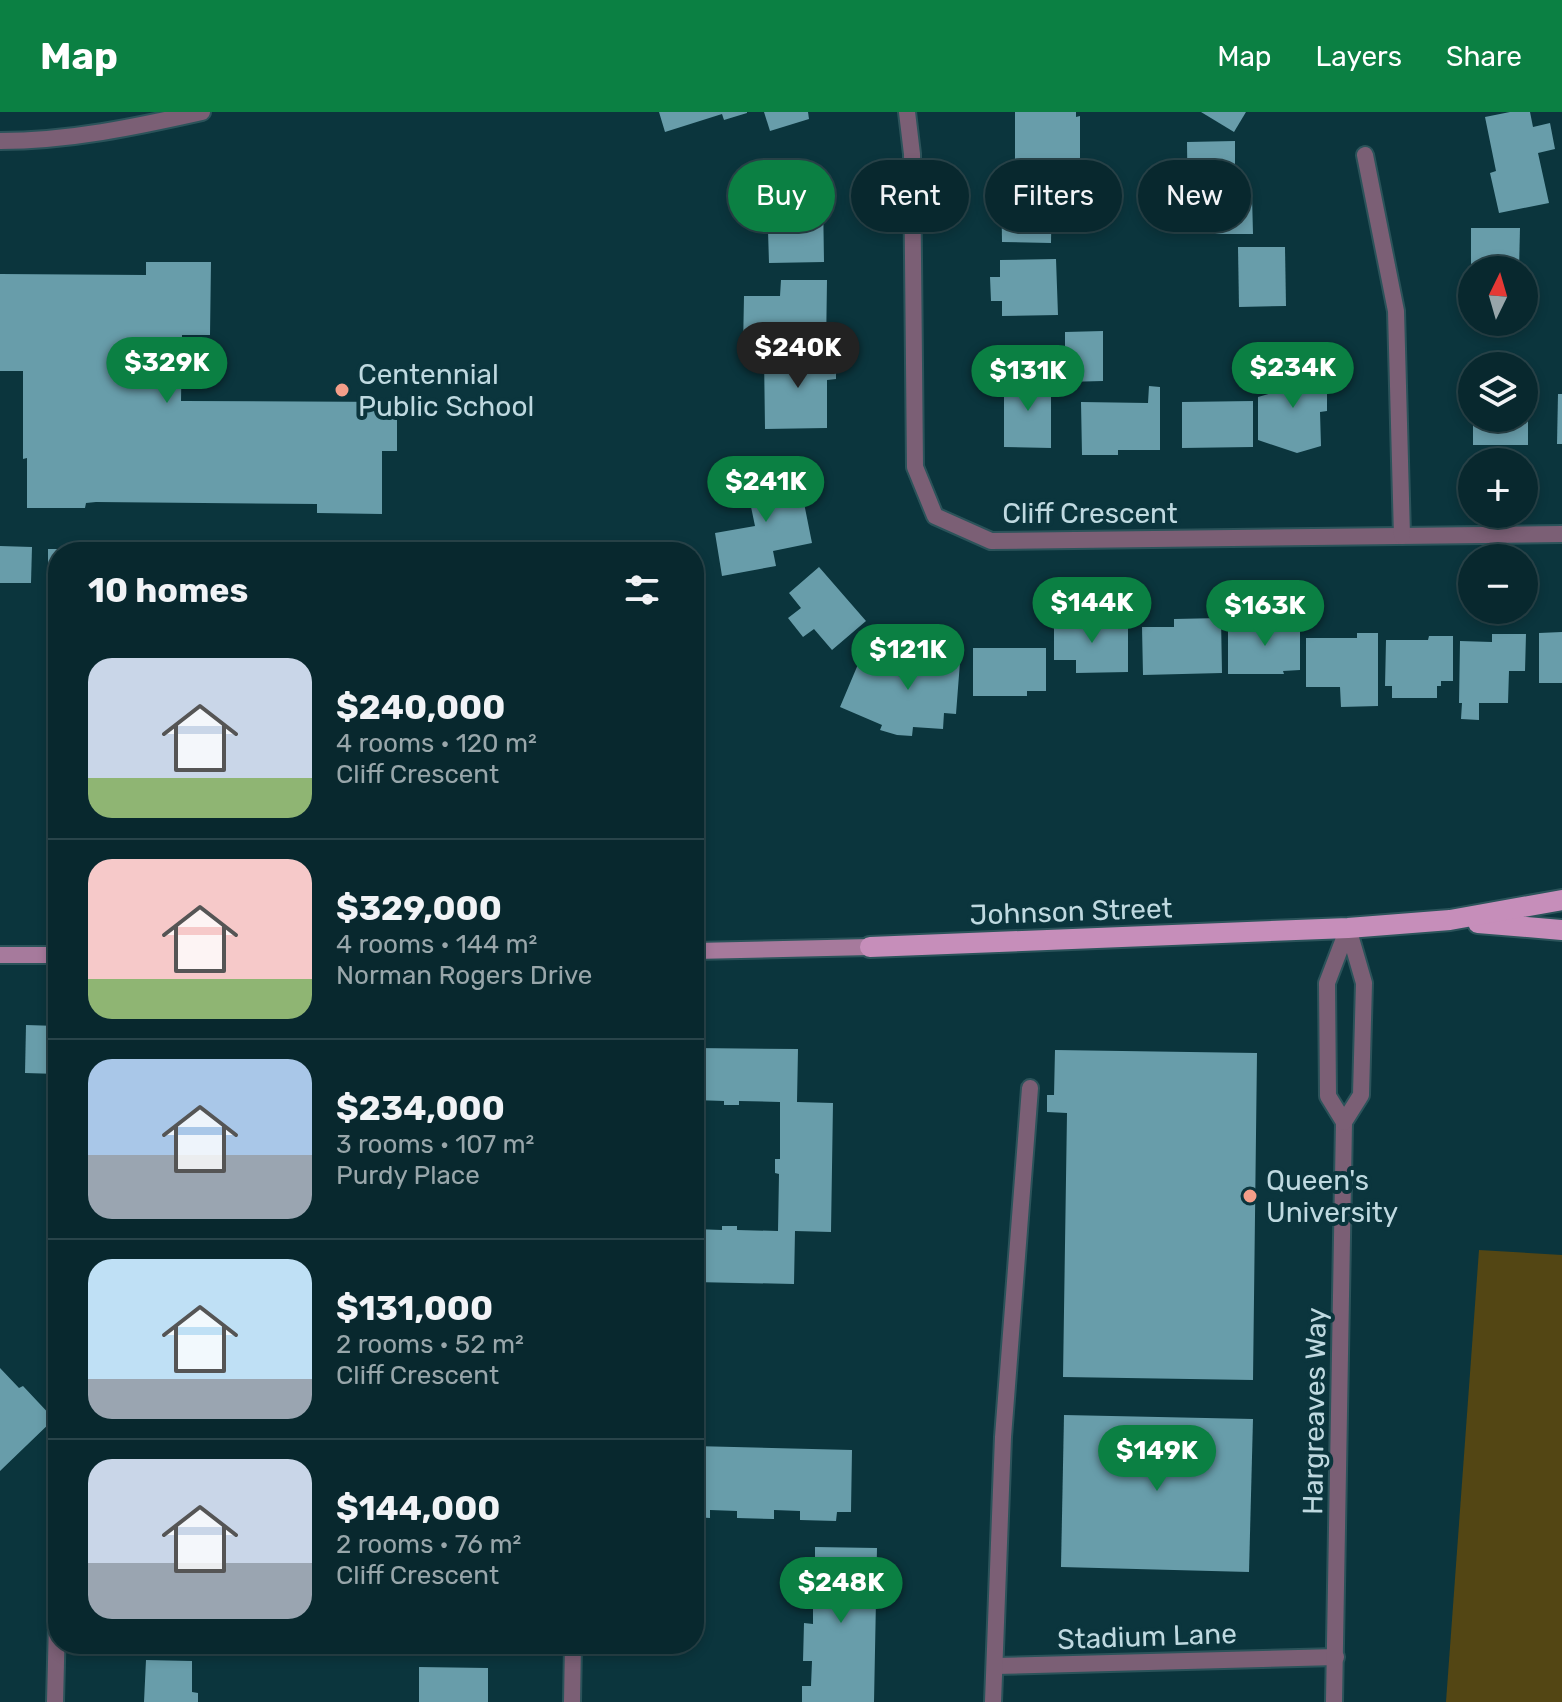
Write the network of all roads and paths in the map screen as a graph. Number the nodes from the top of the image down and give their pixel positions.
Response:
1 (202, 112) edge
2 (907, 112) edge
3 (0, 141) edge
4 (1365, 155) dead end
5 (1562, 534) edge
6 (1402, 536) junction
7 (1562, 900) edge
8 (1450, 920) junction
9 (1348, 928) junction
10 (1562, 930) edge
11 (870, 947) joint
12 (704, 951) edge
13 (0, 955) edge
14 (48, 955) edge
15 (1030, 1088) dead end
16 (1344, 1122) junction
17 (56, 1654) edge
18 (573, 1654) edge
19 (1336, 1657) junction
20 (995, 1666) junction
21 (55, 1702) edge
22 (572, 1702) edge
23 (993, 1702) edge
24 (1334, 1702) edge

1 - 3 street
2 - 6 street, Cliff Crescent
4 - 6 street
5 - 6 street, Cliff Crescent
7 - 8 main road, Johnson Street
8 - 9 main road, Johnson Street
8 - 10 main road, Johnson Street
9 - 11 main road, Johnson Street
9 - 16 street, Hargreaves Way
9 - 16 street, Hargreaves Way
11 - 12 main road, Johnson Street
13 - 14 main road
15 - 20 street
16 - 19 street, Hargreaves Way
17 - 21 street
18 - 22 street
19 - 20 street, Stadium Lane
19 - 24 street, Hargreaves Way
20 - 23 street

